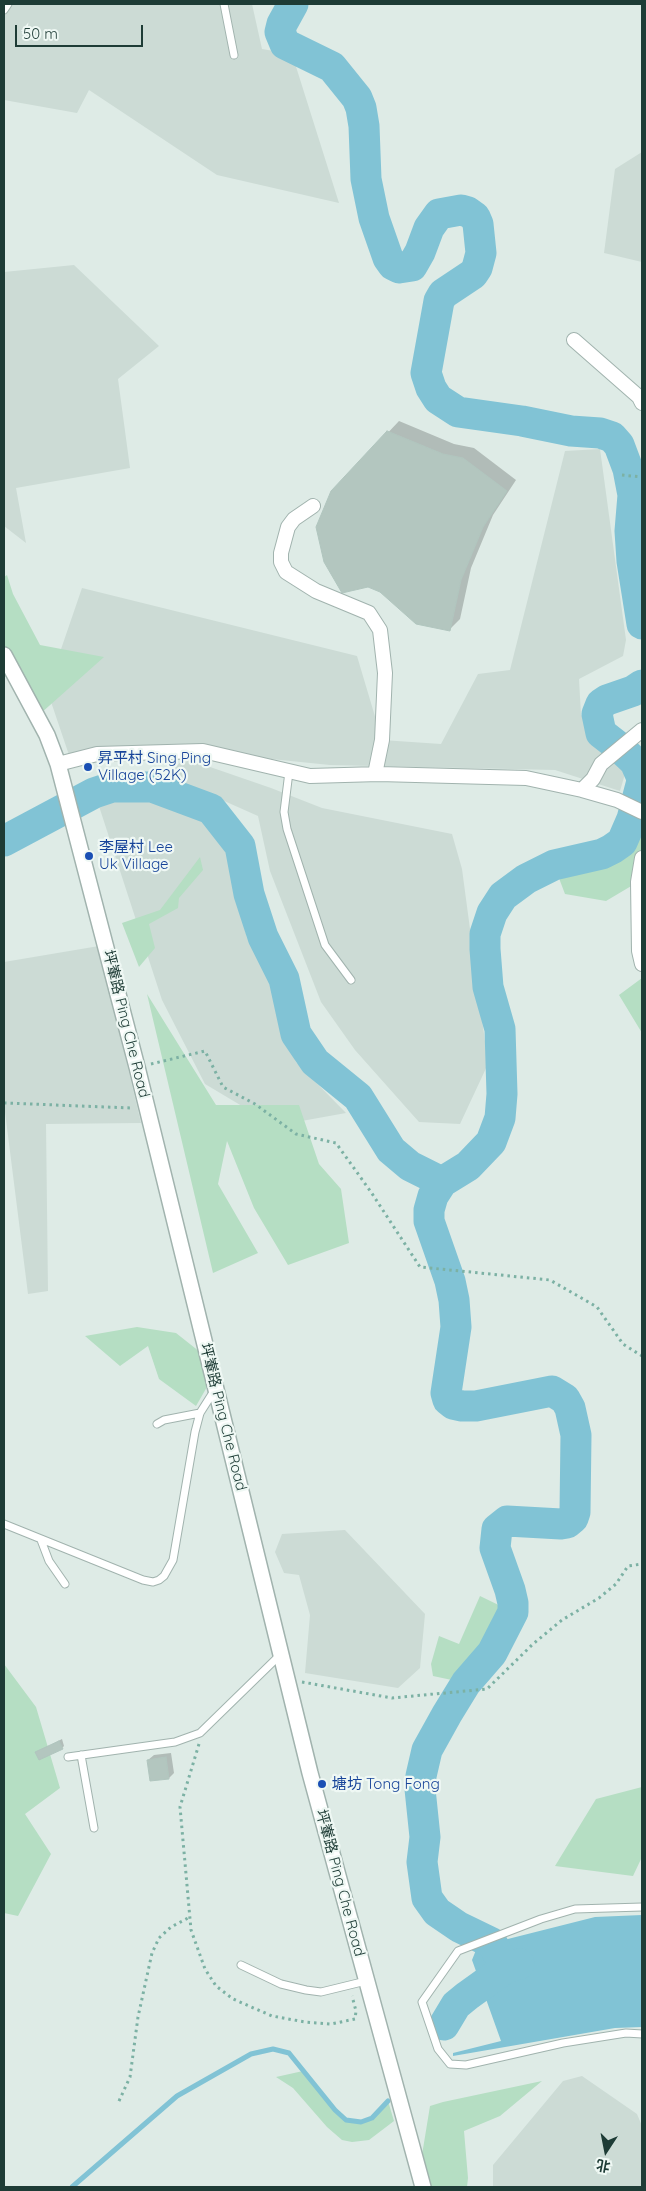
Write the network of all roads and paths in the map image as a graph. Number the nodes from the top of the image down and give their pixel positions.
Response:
1 (8, 4) edge
2 (224, 4) edge
3 (4, 10) edge
4 (234, 56) dead end
5 (574, 340) dead end
6 (642, 403) edge
7 (622, 475) dead end
8 (642, 478) edge
9 (313, 506) dead end
10 (4, 655) edge
11 (642, 730) edge
12 (60, 768) junction
13 (289, 772) junction
14 (375, 774) junction
15 (582, 790) junction
16 (642, 812) edge
17 (642, 858) edge
18 (642, 964) edge
19 (350, 980) dead end
20 (137, 1066) junction
21 (4, 1103) edge
22 (148, 1109) junction
23 (642, 1356) edge
24 (216, 1386) junction
25 (200, 1414) junction
26 (157, 1424) dead end
27 (4, 1524) edge
28 (41, 1540) junction
29 (642, 1564) edge
30 (64, 1584) dead end
31 (280, 1655) junction
32 (299, 1681) dead end
33 (204, 1730) junction
34 (81, 1755) junction
35 (68, 1756) dead end
36 (94, 1828) dead end
37 (642, 1907) edge
38 (190, 1917) junction
39 (240, 1965) dead end
40 (366, 1981) junction
41 (349, 1986) junction
42 (642, 2034) edge
43 (119, 2101) dead end
44 (423, 2187) edge

1 - 3 lane
2 - 4 lane
5 - 6 street
7 - 8 path
9 - 14 street
10 - 12 street, 坪輋路 Ping Che Road
11 - 15 street
12 - 13 street
12 - 20 street, 坪輋路 Ping Che Road
13 - 14 street
13 - 19 lane
14 - 15 street
15 - 16 street
17 - 18 street
20 - 22 street, 坪輋路 Ping Che Road
20 - 23 path
21 - 22 path
22 - 24 street, 坪輋路 Ping Che Road
24 - 25 lane
24 - 31 street, 坪輋路 Ping Che Road
25 - 26 lane
25 - 28 lane
27 - 28 lane
28 - 30 lane
29 - 32 path
31 - 33 lane
31 - 40 street, 坪輋路 Ping Che Road
33 - 34 lane
33 - 38 path
34 - 35 lane
34 - 36 lane
37 - 42 lane
38 - 41 path
38 - 43 path
39 - 41 lane
40 - 41 lane
40 - 44 street, 坪輋路 Ping Che Road

